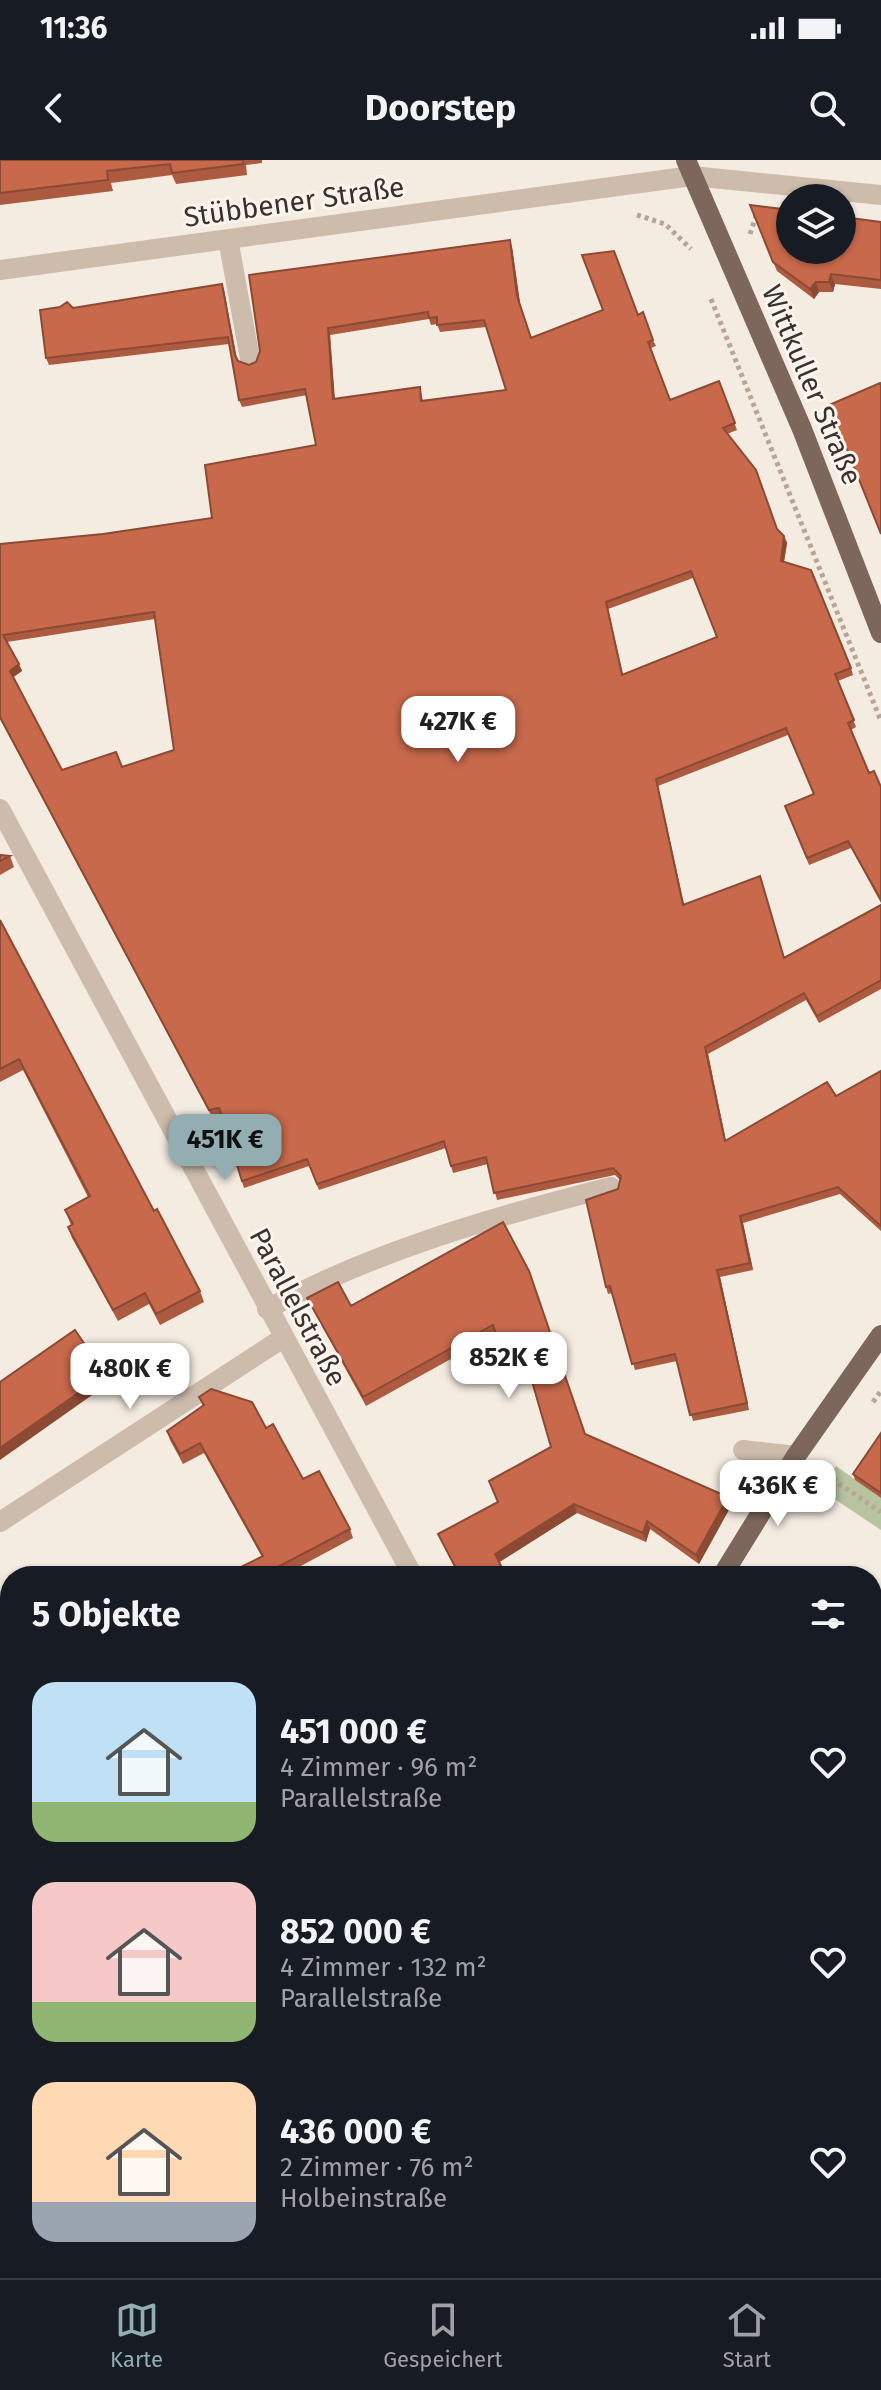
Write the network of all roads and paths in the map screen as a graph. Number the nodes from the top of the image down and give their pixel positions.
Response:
1 (689, 168) edge
2 (881, 195) edge
3 (763, 209) edge
4 (628, 214) dead end
5 (750, 233) dead end
6 (228, 239) junction
7 (692, 252) dead end
8 (0, 270) edge
9 (710, 295) dead end
10 (250, 359) dead end
11 (881, 633) edge
12 (881, 721) edge
13 (0, 809) edge
14 (611, 1187) dead end
15 (267, 1309) junction
16 (881, 1335) edge
17 (283, 1338) junction
18 (743, 1450) dead end
19 (796, 1456) junction
20 (881, 1512) edge
21 (0, 1522) edge
22 (408, 1566) edge
23 (728, 1566) edge

1 - 2 street, Stübbener Straße
1 - 6 street, Stübbener Straße
1 - 11 main road, Wittkuller Straße
3 - 5 path
4 - 7 path
6 - 8 street, Stübbener Straße
6 - 10 street
9 - 12 path
13 - 15 street, Parallelstraße
14 - 15 street
15 - 17 street, Parallelstraße
16 - 19 main road
17 - 21 street
17 - 22 street, Parallelstraße
18 - 19 street
19 - 20 path
19 - 23 main road

